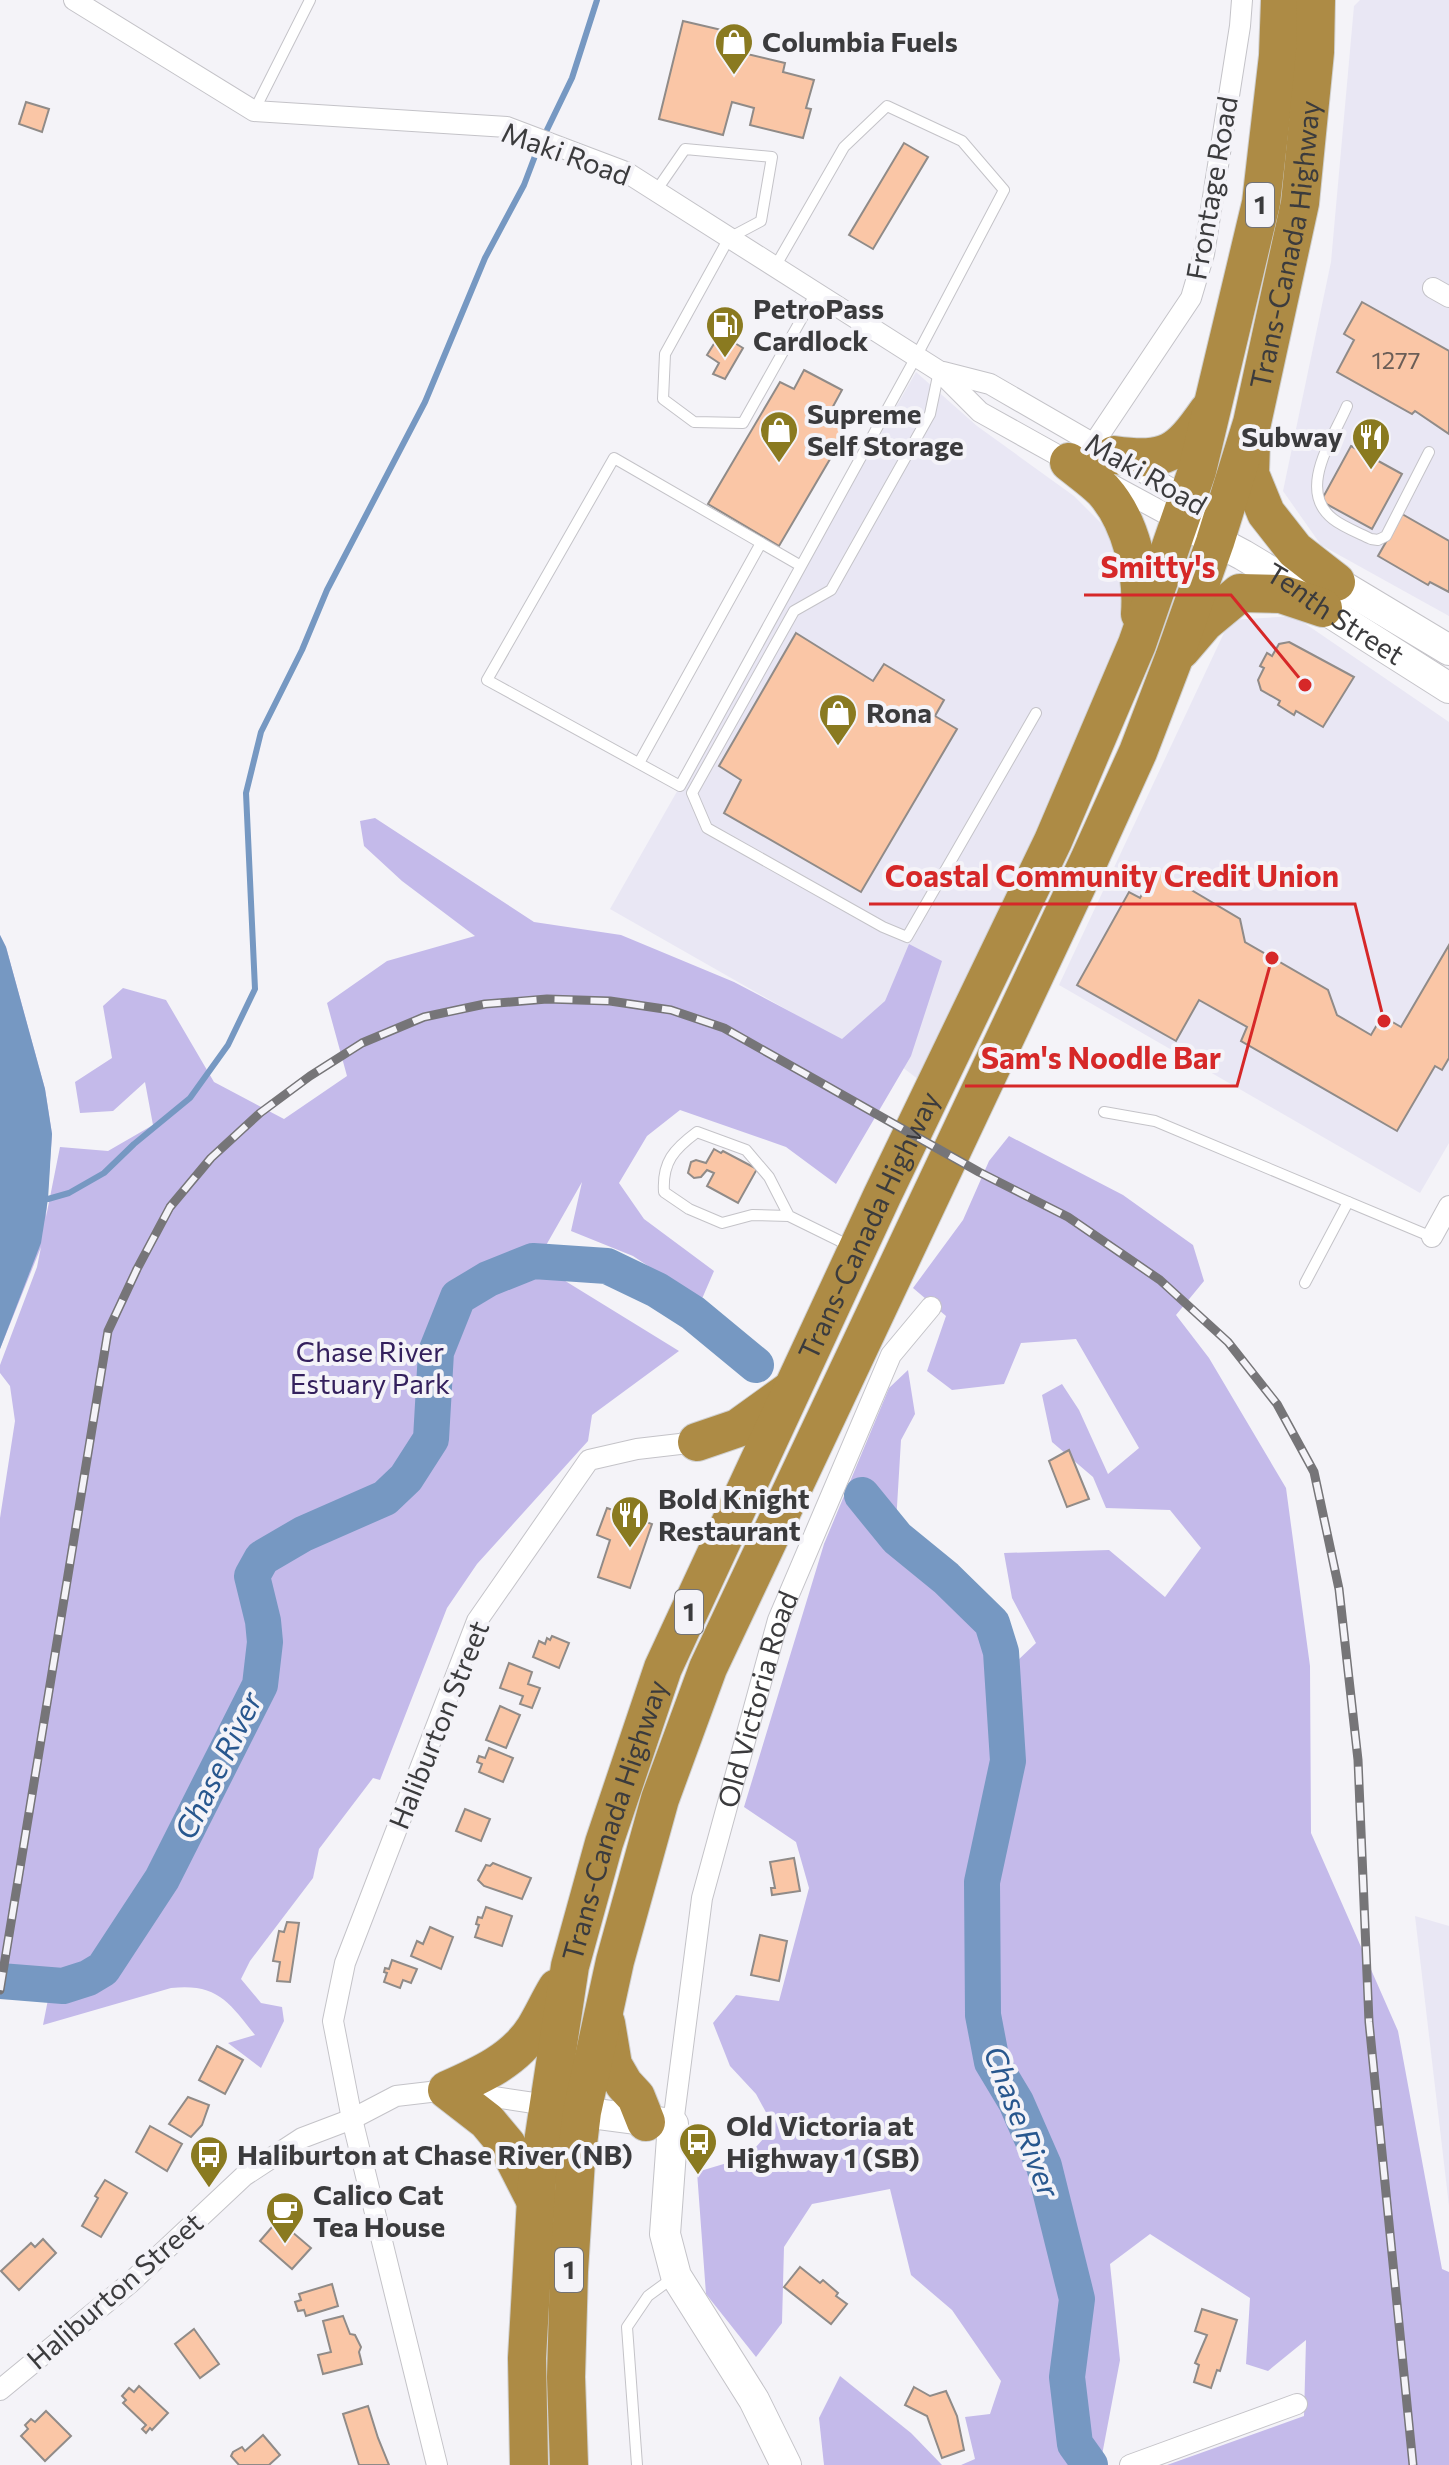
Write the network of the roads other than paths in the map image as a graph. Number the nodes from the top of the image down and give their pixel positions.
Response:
1 (74, 0) edge
2 (310, 0) edge
3 (1242, 0) edge
4 (1280, 0) edge
5 (1316, 0) edge
6 (1337, 0) edge
7 (1315, 52) junction
8 (254, 111) junction
9 (656, 191) junction
10 (729, 238) junction
11 (775, 267) junction
12 (816, 293) junction
13 (916, 357) junction
14 (939, 371) junction
15 (1212, 405) junction
16 (1347, 406) dead end
17 (1252, 423) junction
18 (1429, 452) dead end
19 (1092, 453) junction
20 (1183, 509) junction
21 (1218, 530) junction
22 (761, 543) junction
23 (801, 566) junction
24 (1330, 595) junction
25 (1436, 638) edge
26 (1137, 644) junction
27 (1174, 658) junction
28 (1449, 688) edge
29 (1036, 713) dead end
30 (639, 763) junction
31 (1104, 1112) dead end
32 (1348, 1202) junction
33 (1449, 1206) edge
34 (789, 1216) junction
35 (1432, 1237) joint
36 (857, 1249) junction
37 (1305, 1283) dead end
38 (931, 1307) dead end
39 (793, 1387) junction
40 (697, 1442) joint
41 (570, 1966) junction
42 (604, 2014) junction
43 (447, 2090) junction
44 (565, 2109) junction
45 (352, 2119) junction
46 (659, 2123) junction
47 (536, 2202) junction
48 (676, 2276) junction
49 (0, 2390) edge
50 (1297, 2404) dead end
51 (437, 2465) edge
52 (529, 2465) edge
53 (569, 2465) edge
54 (637, 2465) edge
55 (786, 2465) edge
56 (1130, 2465) edge

1 - 8 street, Maki Road
2 - 8 lane
3 - 19 street, Frontage Road
4 - 15 highway, Trans-Canada Highway / 1
5 - 7 highway, Trans-Canada Highway / 1
6 - 7 highway
7 - 17 highway, Trans-Canada Highway / 1
8 - 9 street, Maki Road
9 - 10 street, Maki Road
9 - 10 lane
10 - 11 street, Maki Road
10 - 12 lane
11 - 12 street, Maki Road
11 - 13 lane
12 - 13 street, Maki Road
13 - 14 street, Maki Road
13 - 23 lane
14 - 19 street, Maki Road
14 - 19 street, Maki Road
14 - 29 lane
15 - 19 highway
15 - 20 highway, Trans-Canada Highway / 1
16 - 18 lane
17 - 21 highway, Trans-Canada Highway / 1
17 - 24 highway
19 - 20 street, Maki Road
19 - 20 street, Maki Road
19 - 26 highway
20 - 21 street, Tenth Street
20 - 26 highway, Trans-Canada Highway / 1
21 - 24 street, Tenth Street
21 - 27 highway, Trans-Canada Highway / 1
22 - 23 lane
22 - 30 lane
22 - 30 lane
23 - 30 lane
24 - 25 street, Tenth Street
24 - 27 highway
24 - 28 street, Tenth Street
26 - 36 highway, Trans-Canada Highway / 1
27 - 42 highway, Trans-Canada Highway / 1
31 - 32 lane
32 - 35 lane
32 - 37 lane
33 - 35 street
34 - 34 lane
34 - 36 lane
36 - 39 highway, Trans-Canada Highway / 1
38 - 46 street, Old Victoria Road
39 - 40 highway
39 - 41 highway, Trans-Canada Highway / 1
40 - 45 street, Haliburton Street
41 - 43 highway
41 - 44 highway, Trans-Canada Highway / 1
42 - 44 highway, Trans-Canada Highway / 1
42 - 46 highway
43 - 44 street, Haliburton Street
43 - 45 street, Haliburton Street
43 - 47 highway
44 - 46 street
44 - 47 highway, Trans-Canada Highway / 1
44 - 53 highway, Trans-Canada Highway / 1
45 - 49 street, Haliburton Street
45 - 51 street
46 - 48 street, Old Victoria Road
47 - 52 highway, Trans-Canada Highway / 1
48 - 54 lane
48 - 55 street, Old Victoria Road
50 - 56 street

